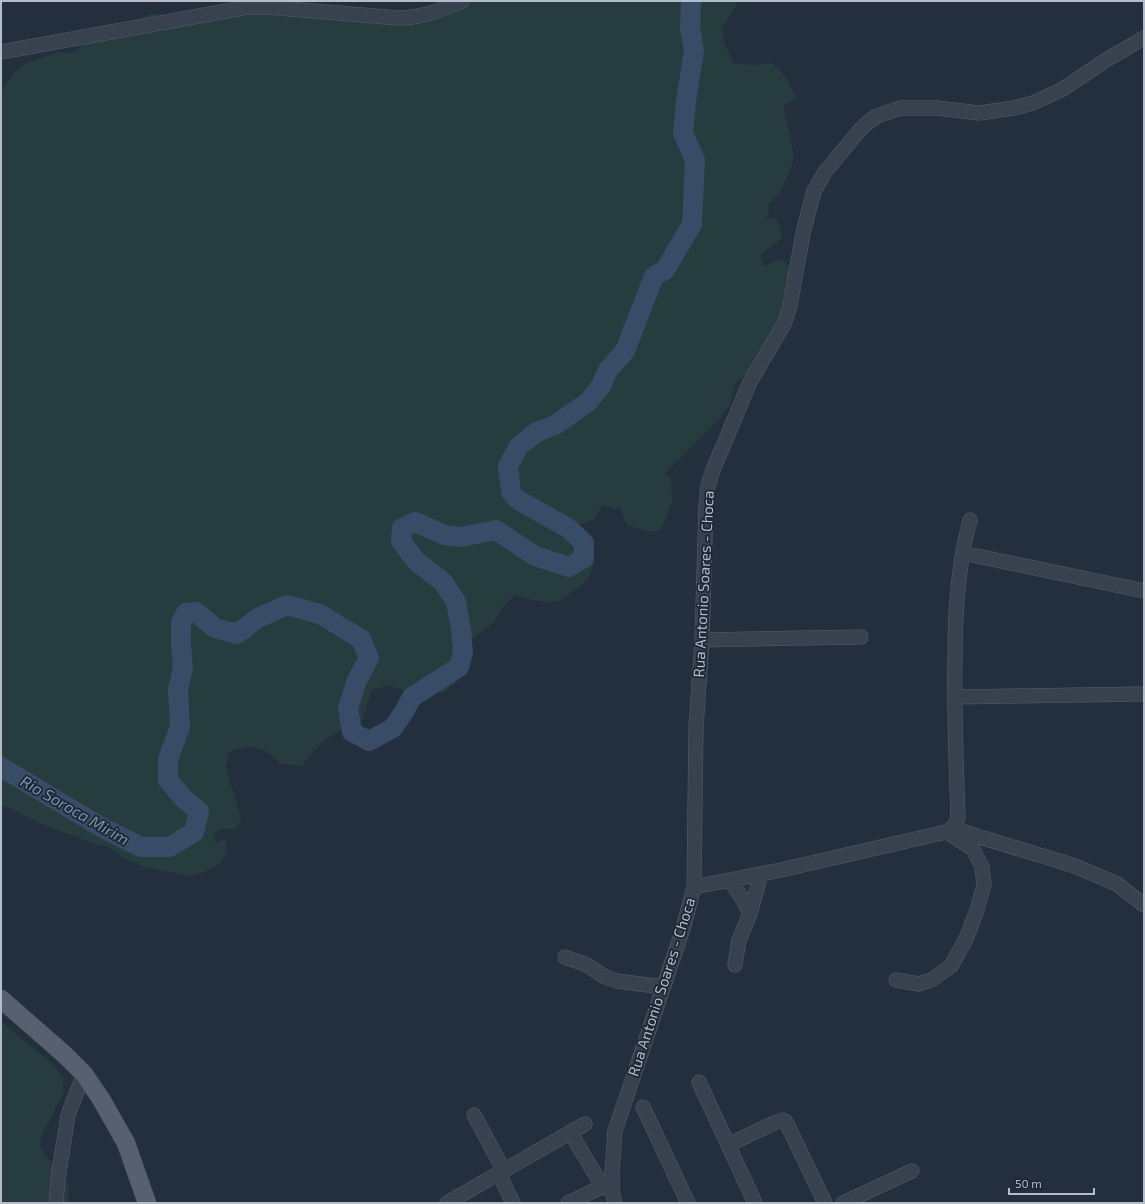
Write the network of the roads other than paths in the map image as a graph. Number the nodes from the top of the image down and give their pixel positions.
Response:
1 (462, 1) edge
2 (1144, 38) edge
3 (1, 52) edge
4 (970, 520) dead end
5 (963, 553) junction
6 (1144, 591) edge
7 (861, 637) dead end
8 (702, 640) junction
9 (1144, 694) edge
10 (954, 697) junction
11 (946, 832) junction
12 (761, 874) junction
13 (730, 880) junction
14 (694, 887) junction
15 (1144, 905) edge
16 (750, 914) junction
17 (565, 957) dead end
18 (735, 965) dead end
19 (896, 980) dead end
20 (663, 987) junction
21 (1, 999) edge
22 (84, 1074) junction
23 (700, 1082) dead end
24 (643, 1107) dead end
25 (474, 1115) dead end
26 (585, 1124) dead end
27 (570, 1132) junction
28 (728, 1145) junction
29 (912, 1171) dead end
30 (501, 1172) junction
31 (610, 1193) edge
32 (56, 1203) edge
33 (147, 1203) edge
34 (447, 1203) edge
35 (513, 1203) edge
36 (568, 1203) edge
37 (688, 1203) edge
38 (755, 1203) edge
39 (825, 1203) edge
40 (843, 1203) edge

1 - 3 street
2 - 8 street, Rua Antonio Soares - Choca
4 - 5 street
5 - 6 street
5 - 10 street
7 - 8 street
8 - 14 street, Rua Antonio Soares - Choca
9 - 10 street
10 - 11 street
11 - 12 street
11 - 15 street
11 - 19 street
12 - 13 street
12 - 16 street
13 - 14 street
13 - 16 street
14 - 20 street, Rua Antonio Soares - Choca
16 - 18 street
17 - 20 street
20 - 31 street, Rua Antonio Soares - Choca
21 - 22 main road
22 - 32 street
22 - 33 main road
23 - 28 street
24 - 37 street
25 - 30 street
26 - 27 street
27 - 30 street
27 - 31 street
28 - 38 street
28 - 39 street
29 - 40 street
30 - 34 street
30 - 35 street
31 - 36 street

